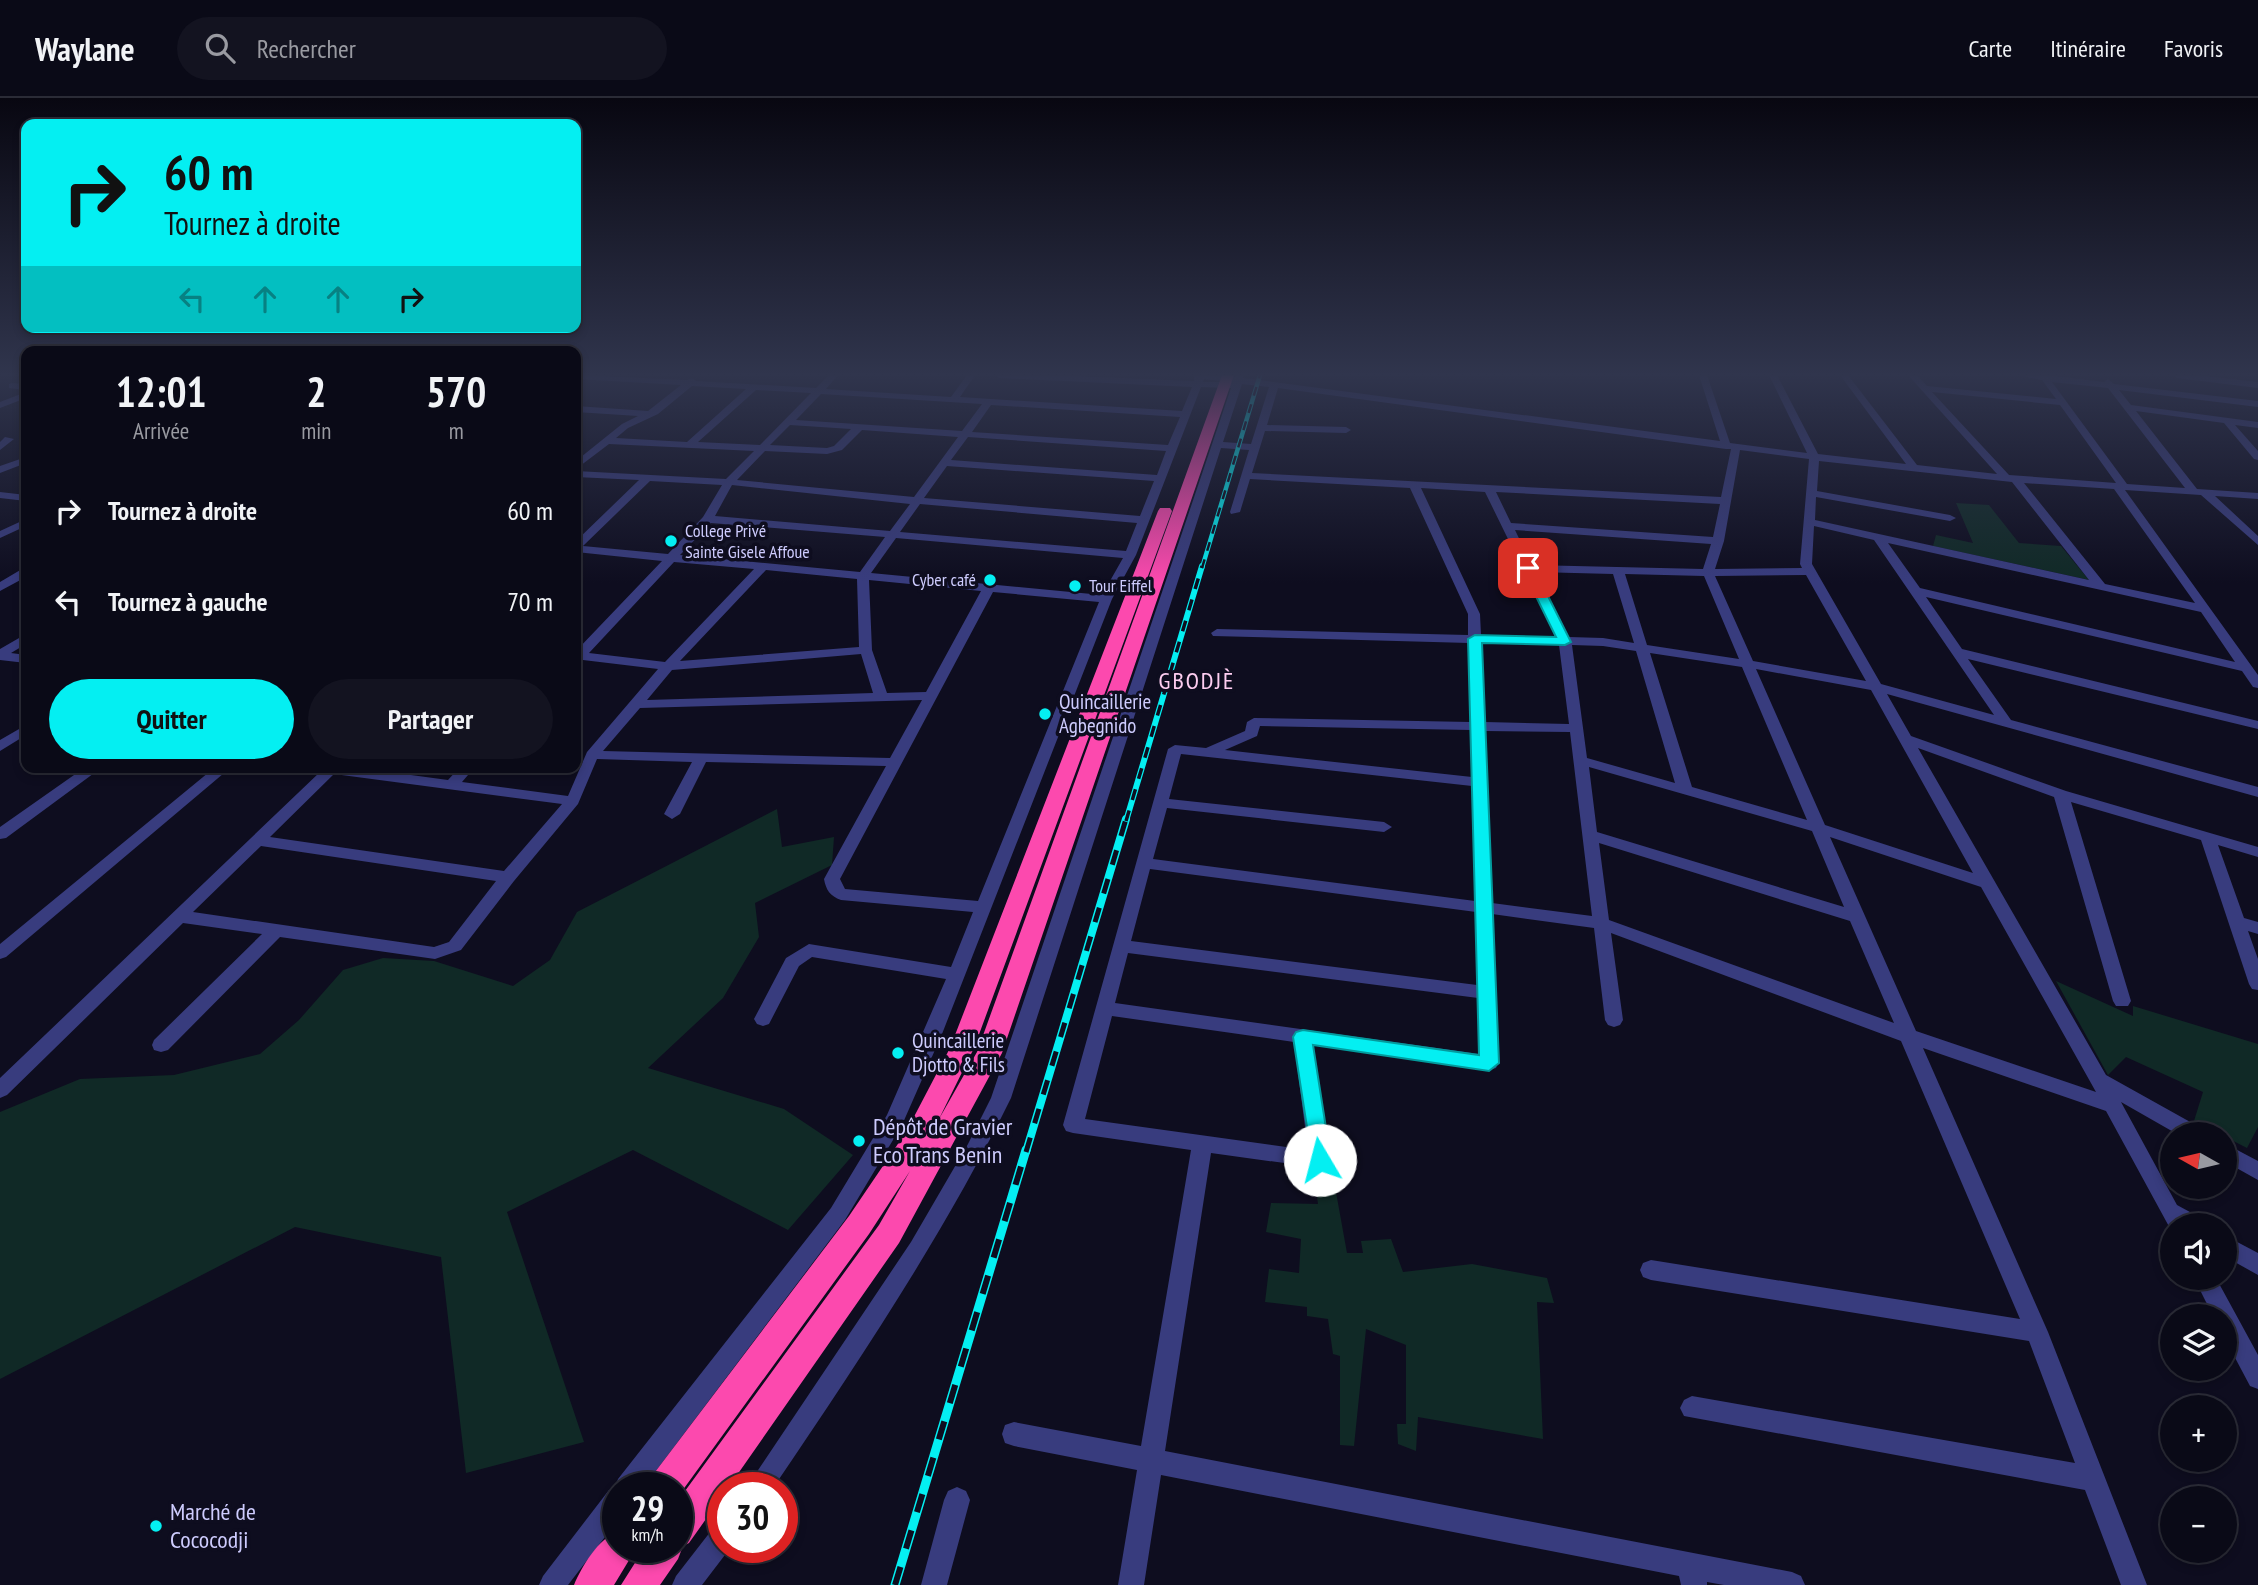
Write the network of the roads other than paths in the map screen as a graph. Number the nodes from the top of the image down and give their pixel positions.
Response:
1 (602, 444) edge
2 (711, 444) edge
3 (766, 444) edge
4 (840, 444) edge
5 (957, 444) edge
6 (1119, 444) edge
7 (1173, 444) edge
8 (1193, 444) edge
9 (1196, 444) edge
10 (1719, 444) edge
11 (1808, 444) edge
12 (1896, 444) edge
13 (1978, 444) edge
14 (2092, 444) edge
15 (2159, 444) edge
16 (1217, 445) joint
17 (1731, 446) junction
18 (1257, 447) joint
19 (762, 448) junction
20 (1172, 448) junction
21 (1814, 457) junction
22 (21, 462) edge
23 (581, 462) edge
24 (944, 463) junction
25 (1914, 468) junction
26 (0, 470) edge
27 (581, 474) edge
28 (1246, 476) junction
29 (1161, 478) junction
30 (2010, 478) junction
31 (646, 479) junction
32 (729, 482) junction
33 (1415, 484) junction
34 (1488, 487) junction
35 (2121, 487) junction
36 (1811, 493) junction
37 (2200, 493) junction
38 (0, 495) edge
39 (2258, 496) edge
40 (21, 497) edge
41 (917, 501) junction
42 (1726, 501) junction
43 (1235, 512) dead end
44 (708, 519) junction
45 (1950, 519) dead end
46 (1144, 520) junction
47 (1810, 522) junction
48 (21, 524) edge
49 (1508, 526) junction
50 (0, 535) edge
51 (892, 535) junction
52 (1878, 538) junction
53 (1718, 541) junction
54 (2258, 542) edge
55 (581, 543) edge
56 (581, 549) edge
57 (1130, 555) junction
58 (670, 558) junction
59 (763, 567) junction
60 (1528, 568) junction
61 (1618, 571) junction
62 (1810, 571) junction
63 (1708, 573) junction
64 (21, 575) edge
65 (863, 576) junction
66 (0, 587) edge
67 (2101, 587) junction
68 (989, 588) junction
69 (1915, 591) junction
70 (1106, 599) junction
71 (2203, 609) junction
72 (1217, 633) dead end
73 (1475, 639) junction
74 (21, 641) edge
75 (1565, 642) junction
76 (1642, 649) junction
77 (866, 650) junction
78 (1957, 652) junction
79 (581, 653) edge
80 (0, 655) edge
81 (581, 657) edge
82 (21, 658) edge
83 (1748, 664) junction
84 (668, 666) junction
85 (2246, 668) junction
86 (2258, 684) edge
87 (1875, 687) junction
88 (930, 696) junction
89 (881, 697) junction
90 (634, 704) junction
91 (2006, 723) junction
92 (1478, 725) junction
93 (2258, 725) edge
94 (1575, 728) junction
95 (21, 732) edge
96 (1905, 739) junction
97 (3, 743) edge
98 (1209, 752) junction
99 (592, 755) junction
100 (701, 758) junction
101 (1580, 760) junction
102 (892, 762) junction
103 (87, 773) edge
104 (217, 773) edge
105 (324, 773) edge
106 (359, 773) edge
107 (462, 773) edge
108 (1480, 782) junction
109 (451, 785) junction
110 (1685, 790) junction
111 (2258, 792) edge
112 (2061, 794) junction
113 (573, 801) junction
114 (1160, 803) junction
115 (672, 814) dead end
116 (1384, 827) dead end
117 (1819, 828) junction
118 (0, 834) edge
119 (1589, 835) junction
120 (2207, 836) junction
121 (258, 840) junction
122 (2258, 852) edge
123 (1144, 863) junction
124 (508, 877) junction
125 (1987, 883) junction
126 (983, 907) junction
127 (1484, 908) junction
128 (178, 916) junction
129 (1858, 917) junction
130 (2235, 921) junction
131 (1601, 923) junction
132 (2258, 928) edge
133 (275, 931) junction
134 (1122, 946) junction
135 (0, 953) edge
136 (956, 974) junction
137 (2258, 984) edge
138 (1487, 993) junction
139 (2122, 1001) dead end
140 (1105, 1008) junction
141 (762, 1019) dead end
142 (1614, 1020) dead end
143 (1909, 1036) junction
144 (1303, 1037) junction
145 (161, 1045) dead end
146 (2099, 1080) junction
147 (0, 1090) edge
148 (2112, 1105) junction
149 (2173, 1122) edge
150 (1202, 1144) junction
151 (2237, 1159) edge
152 (2258, 1171) edge
153 (2170, 1213) edge
154 (2237, 1252) edge
155 (2258, 1265) edge
156 (1651, 1270) dead end
157 (2211, 1290) edge
158 (2037, 1332) junction
159 (2258, 1378) edge
160 (1692, 1408) dead end
161 (1014, 1434) dead end
162 (1151, 1460) junction
163 (639, 1472) edge
164 (676, 1472) edge
165 (769, 1472) edge
166 (2094, 1479) junction
167 (957, 1500) dead end
168 (693, 1509) edge
169 (602, 1520) edge
170 (707, 1557) edge
171 (608, 1563) edge
172 (655, 1563) edge
173 (1692, 1575) edge
174 (552, 1585) edge
175 (592, 1585) edge
176 (639, 1585) edge
177 (685, 1585) edge
178 (934, 1585) edge
179 (1131, 1585) edge
180 (1792, 1585) edge
181 (2134, 1585) edge

1 - 23 street
2 - 19 street
3 - 19 street
4 - 19 street
5 - 24 street
6 - 20 street
7 - 20 street
8 - 164 highway
9 - 168 highway
10 - 17 street
11 - 21 street
12 - 25 street
13 - 30 street
14 - 35 street
15 - 37 street
16 - 18 street
16 - 165 street
17 - 21 street
17 - 42 street
18 - 28 street
19 - 32 street
20 - 29 street
21 - 25 street
21 - 36 street
22 - 26 street
24 - 29 street
24 - 41 street
25 - 30 street
27 - 31 street
28 - 33 street
28 - 43 street
29 - 46 street
30 - 35 street
30 - 67 street
31 - 32 street
31 - 55 street
32 - 41 street
32 - 44 street
33 - 34 street
33 - 73 street
34 - 42 street
34 - 49 street
35 - 37 street
35 - 71 street
36 - 45 street
36 - 47 street
37 - 39 street
37 - 54 street
38 - 40 street
41 - 46 street
41 - 51 street
42 - 53 street
44 - 51 street
44 - 58 street
46 - 57 street
47 - 52 street
47 - 62 street
48 - 50 street
49 - 53 street
49 - 60 street
51 - 57 street
51 - 65 street
52 - 67 street
52 - 69 street
53 - 63 street
56 - 58 street
57 - 70 street
58 - 59 street
58 - 79 street
59 - 65 street
59 - 84 street
60 - 61 street
60 - 75 street
61 - 63 street
61 - 76 street
62 - 63 street
62 - 87 street
63 - 83 street
64 - 66 street
65 - 68 street
65 - 77 street
67 - 71 street
68 - 70 street
68 - 88 street
69 - 78 street
69 - 85 street
70 - 126 street
71 - 85 street
72 - 73 street
73 - 75 street
73 - 92 street
74 - 80 street
75 - 76 street
75 - 94 street
76 - 83 street
76 - 110 street
77 - 84 street
77 - 89 street
78 - 91 street
78 - 93 street
80 - 82 street
81 - 84 street
83 - 87 street
83 - 117 street
84 - 90 street
85 - 86 street
87 - 91 street
87 - 96 street
88 - 89 street
88 - 102 street
89 - 90 street
90 - 99 street
91 - 111 street
92 - 94 street
92 - 98 street
92 - 108 street
94 - 101 street
95 - 97 street
96 - 112 street
96 - 125 street
98 - 108 street
98 - 114 street
99 - 100 street
99 - 113 street
100 - 102 street
100 - 115 street
101 - 110 street
101 - 119 street
102 - 126 street
103 - 118 street
104 - 135 street
105 - 121 street
106 - 109 street
107 - 109 street
108 - 127 street
109 - 113 street
110 - 117 street
112 - 120 street
112 - 139 street
113 - 124 street
114 - 116 street
114 - 123 street
117 - 125 street
117 - 129 street
119 - 129 street
119 - 131 street
120 - 122 street
120 - 130 street
121 - 124 street
121 - 128 street
123 - 127 street
123 - 134 street
124 - 133 street
125 - 146 street
126 - 136 street
127 - 131 street
127 - 138 street
128 - 133 street
128 - 147 street
129 - 143 street
130 - 132 street
130 - 137 street
131 - 142 street
131 - 143 street
133 - 145 street
134 - 138 street
134 - 140 street
136 - 141 street
136 - 163 street
138 - 144 street
140 - 144 street
140 - 150 street
143 - 148 street
143 - 158 street
144 - 150 street
146 - 148 street
146 - 149 street
148 - 153 street
150 - 162 street
151 - 152 street
154 - 155 street
156 - 158 street
157 - 159 street
158 - 166 street
160 - 166 street
161 - 162 street
162 - 173 street
162 - 179 street
166 - 181 street
167 - 178 street
169 - 174 street
170 - 177 street
171 - 175 highway
172 - 176 highway
173 - 180 street

